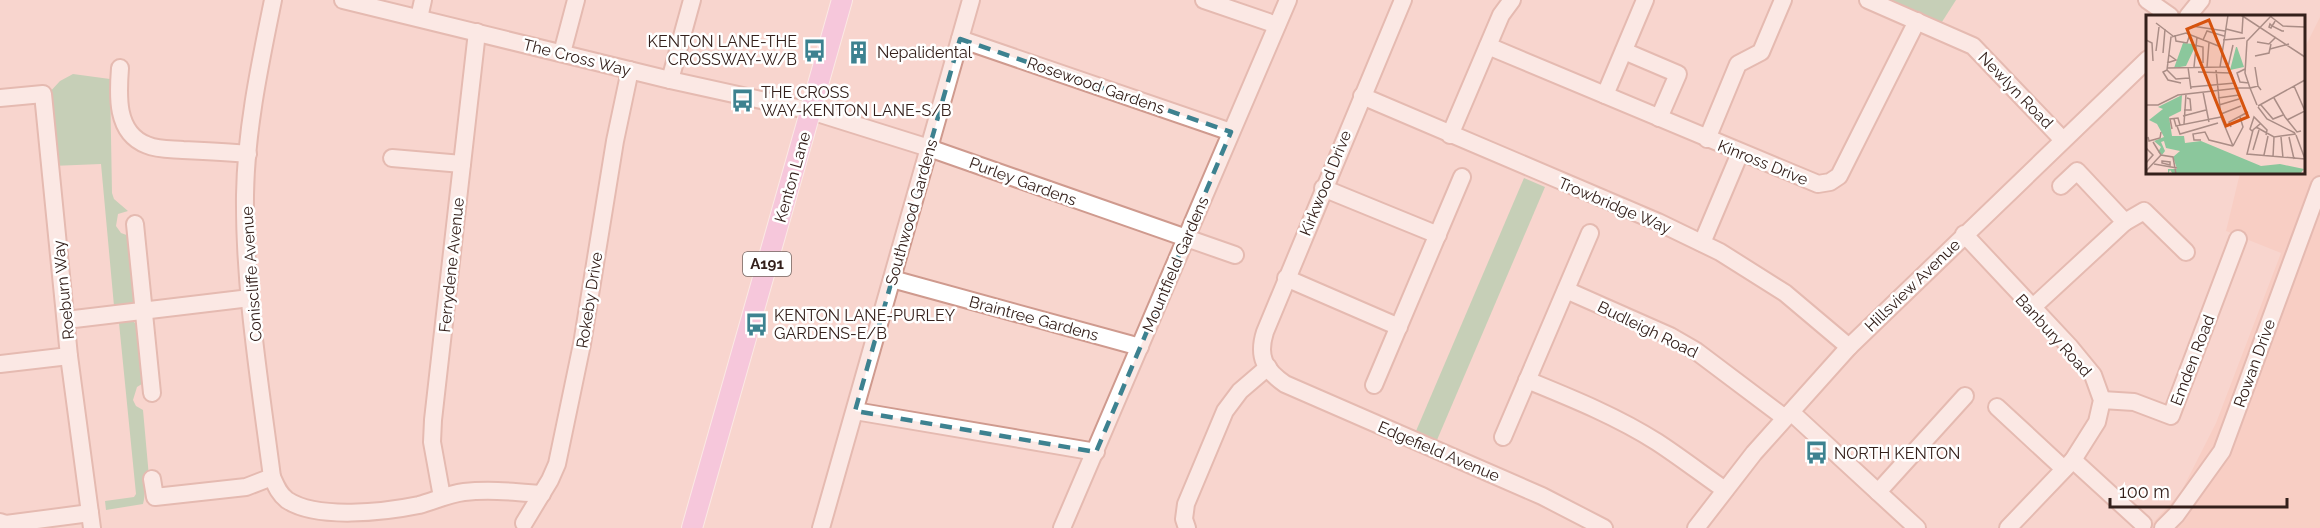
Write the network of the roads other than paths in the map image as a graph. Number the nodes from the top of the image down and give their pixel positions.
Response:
1 (273, 0) edge
2 (343, 0) edge
3 (423, 0) edge
4 (576, 0) edge
5 (692, 0) edge
6 (842, 0) edge
7 (971, 0) edge
8 (1204, 0) edge
9 (1288, 0) edge
10 (1403, 0) edge
11 (1512, 0) edge
12 (1645, 0) edge
13 (1783, 0) edge
14 (1868, 0) edge
15 (2147, 0) edge
16 (2200, 0) edge
17 (2169, 15) edge
18 (2189, 15) edge
19 (419, 18) junction
20 (1917, 21) junction
21 (1277, 24) junction
22 (477, 32) junction
23 (960, 39) junction
24 (1488, 46) junction
25 (1624, 51) junction
26 (562, 53) junction
27 (2146, 62) edge
28 (120, 68) dead end
29 (630, 70) junction
30 (670, 80) junction
31 (1605, 95) junction
32 (1362, 96) junction
33 (0, 98) edge
34 (811, 111) junction
35 (1659, 118) junction
36 (1231, 132) junction
37 (1450, 135) junction
38 (1707, 139) junction
39 (2063, 140) junction
40 (929, 148) junction
41 (1740, 153) junction
42 (249, 154) junction
43 (392, 158) dead end
44 (462, 164) junction
45 (1462, 177) dead end
46 (2320, 185) edge
47 (2061, 186) dead end
48 (1323, 188) junction
49 (2125, 222) junction
50 (135, 224) dead end
51 (1590, 233) dead end
52 (1964, 234) junction
53 (1438, 236) junction
54 (1186, 239) junction
55 (2238, 239) dead end
56 (1702, 243) junction
57 (2186, 252) dead end
58 (1234, 255) dead end
59 (1286, 278) junction
60 (892, 279) junction
61 (1566, 290) junction
62 (250, 298) junction
63 (2032, 308) junction
64 (144, 311) junction
65 (66, 320) junction
66 (1399, 327) junction
67 (1140, 347) junction
68 (1849, 347) junction
69 (69, 356) junction
70 (0, 364) edge
71 (1270, 371) junction
72 (1527, 380) junction
73 (1374, 385) dead end
74 (152, 393) dead end
75 (1965, 396) dead end
76 (2102, 400) junction
77 (1997, 407) dead end
78 (855, 411) junction
79 (1788, 415) junction
80 (1503, 437) dead end
81 (1096, 452) junction
82 (2068, 464) junction
83 (272, 477) junction
84 (152, 479) dead end
85 (1725, 490) junction
86 (1878, 492) junction
87 (542, 494) junction
88 (442, 497) junction
89 (91, 520) edge
90 (0, 522) edge
91 (524, 523) dead end
92 (2143, 524) dead end
93 (2011, 527) edge
94 (692, 528) edge
95 (821, 528) edge
96 (1062, 528) edge
97 (1187, 528) edge
98 (1604, 528) edge
99 (1696, 528) edge
100 (1917, 528) edge
101 (2163, 528) edge

1 - 42 street, Coniscliffe Avenue
2 - 19 street, The Cross Way
3 - 19 street
4 - 26 street
5 - 30 street
6 - 34 main road, Kenton Lane / A191
7 - 23 street, Southwood Gardens
8 - 21 street
9 - 21 street, Mountfield Gardens
10 - 32 street, Kirkwood Drive
11 - 24 street
12 - 25 street
13 - 38 street
14 - 20 street, Newlyn Road
15 - 17 street
16 - 18 street
19 - 22 street, The Cross Way
20 - 39 street, Newlyn Road
20 - 41 street, Kinross Drive
21 - 36 street, Mountfield Gardens
22 - 26 street, The Cross Way
22 - 44 street, Ferrydene Avenue
23 - 36 street, Rosewood Gardens
23 - 40 street, Southwood Gardens
24 - 31 street, Kinross Drive
24 - 37 street
25 - 31 street
25 - 35 street
26 - 29 street, The Cross Way
27 - 39 street, Hillsview Avenue
28 - 42 street
29 - 30 street, The Cross Way
29 - 87 street, Rokeby Drive
30 - 34 street, The Cross Way
31 - 35 street, Kinross Drive
32 - 37 street, Trowbridge Way
32 - 48 street, Kirkwood Drive
33 - 65 street, Roeburn Way
34 - 40 street, Purley Gardens
34 - 94 main road, Kenton Lane / A191
35 - 38 street, Kinross Drive
36 - 54 street, Mountfield Gardens
37 - 56 street, Trowbridge Way
38 - 41 street, Kinross Drive
39 - 52 street, Hillsview Avenue
40 - 54 street, Purley Gardens
40 - 60 street, Southwood Gardens
41 - 56 street
42 - 62 street, Coniscliffe Avenue
43 - 44 street
44 - 88 street, Ferrydene Avenue
45 - 53 street
46 - 101 street, Rowan Drive
47 - 49 street
48 - 53 street
48 - 59 street, Kirkwood Drive
49 - 57 street
49 - 63 street
50 - 64 street
51 - 61 street
52 - 63 street, Banbury Road
52 - 68 street, Hillsview Avenue
53 - 66 street
54 - 58 street, Purley Gardens
54 - 67 street, Mountfield Gardens
55 - 76 street, Emden Road
56 - 68 street, Trowbridge Way
59 - 66 street
59 - 71 street, Kirkwood Drive
60 - 67 street, Braintree Gardens
60 - 78 street, Southwood Gardens
61 - 72 street
61 - 79 street, Budleigh Road
62 - 64 street
62 - 83 street, Coniscliffe Avenue
63 - 76 street, Banbury Road
64 - 65 street
64 - 74 street
65 - 69 street, Roeburn Way
66 - 73 street
67 - 81 street, Mountfield Gardens
68 - 79 street, Hillsview Avenue
69 - 70 street
69 - 89 street, Roeburn Way
71 - 97 street
71 - 98 street, Edgefield Avenue
72 - 80 street
72 - 85 street
75 - 86 street
76 - 82 street
77 - 82 street
78 - 81 street
78 - 95 street, Southwood Gardens
79 - 85 street, Hillsview Avenue
79 - 86 street, Budleigh Road
81 - 96 street, Mountfield Gardens
82 - 92 street
82 - 93 street
83 - 84 street
83 - 88 street
85 - 99 street, Hillsview Avenue
86 - 100 street, Budleigh Road
87 - 88 street
87 - 91 street, Rokeby Drive
89 - 90 street

